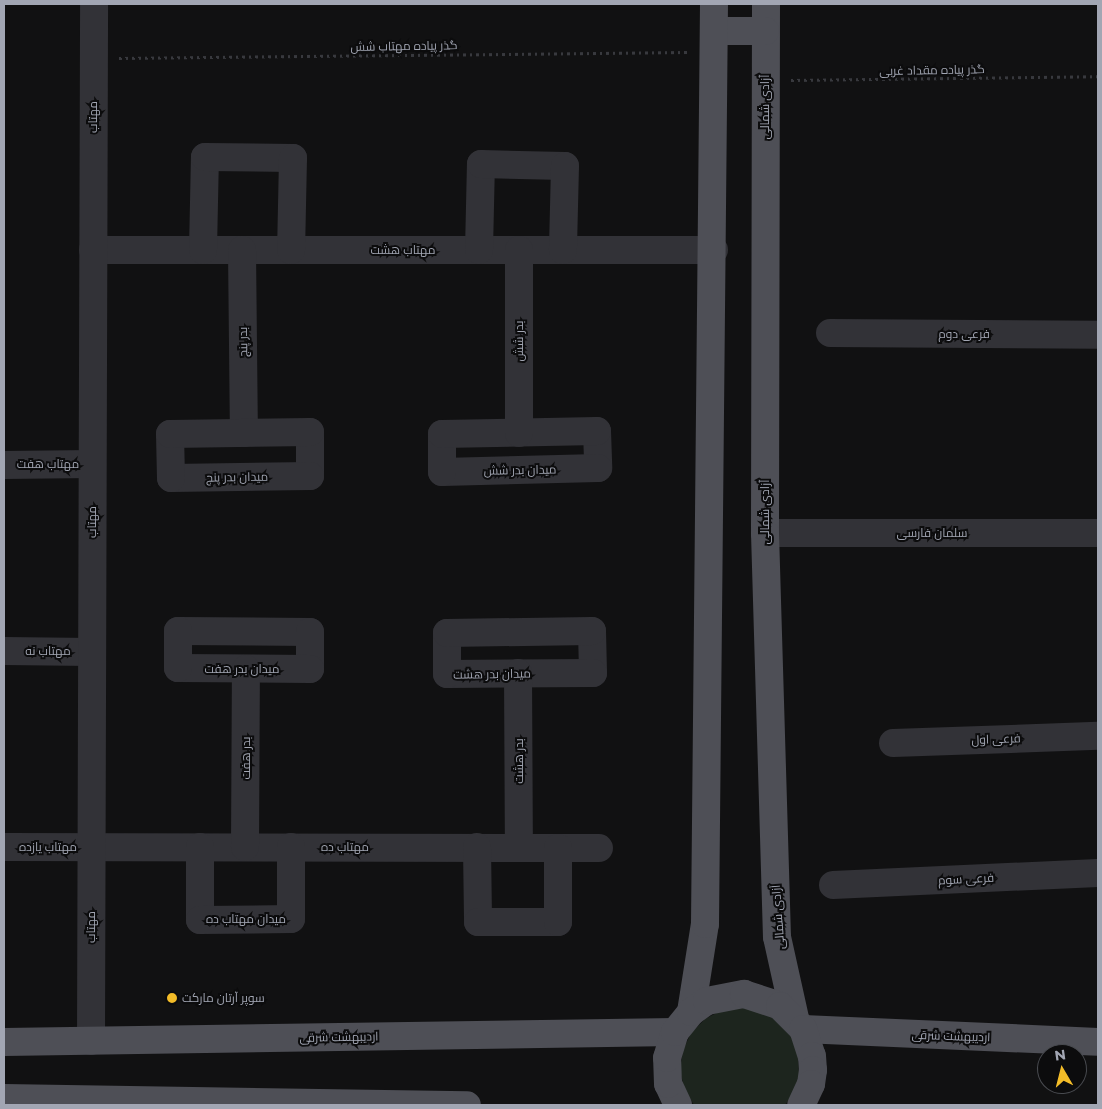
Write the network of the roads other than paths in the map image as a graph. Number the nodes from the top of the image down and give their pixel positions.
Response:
1 (94, 4) edge
2 (714, 4) edge
3 (766, 4) edge
4 (766, 31) junction
5 (714, 41) junction
6 (93, 250) junction
7 (203, 250) junction
8 (242, 250) junction
9 (291, 250) junction
10 (479, 250) junction
11 (519, 250) junction
12 (563, 250) junction
13 (714, 250) junction
14 (830, 333) dead end
15 (1098, 335) edge
16 (519, 432) junction
17 (244, 433) junction
18 (92, 464) junction
19 (4, 465) edge
20 (765, 533) junction
21 (1098, 533) edge
22 (4, 651) edge
23 (92, 652) junction
24 (246, 669) dead end
25 (518, 673) junction
26 (1098, 736) edge
27 (893, 743) dead end
28 (4, 847) edge
29 (92, 847) junction
30 (200, 847) junction
31 (245, 847) junction
32 (291, 847) junction
33 (477, 847) junction
34 (519, 848) junction
35 (558, 848) junction
36 (599, 848) dead end
37 (1098, 873) edge
38 (833, 885) dead end
39 (683, 1022) junction
40 (799, 1024) junction
41 (91, 1041) junction
42 (4, 1042) edge
43 (1098, 1042) edge
44 (4, 1098) edge
45 (91, 1103) edge
46 (467, 1105) edge
47 (678, 1105) edge
48 (801, 1105) edge

1 - 6 street, مهتاب
2 - 5 main road
3 - 4 main road, آزادی شمالی
4 - 5 main road
4 - 20 main road, آزادی شمالی
5 - 13 main road
6 - 7 street, مهتاب هشت
6 - 18 street, مهتاب
7 - 8 street, مهتاب هشت
7 - 9 street
8 - 9 street, مهتاب هشت
8 - 17 street, بدر پنج
9 - 10 street, مهتاب هشت
10 - 11 street, مهتاب هشت
10 - 12 street
11 - 12 street, مهتاب هشت
11 - 16 street, بدر شش
12 - 13 street, مهتاب هشت
13 - 39 main road
14 - 15 street, فرعی دوم
16 - 16 street, میدان بدر شش
17 - 17 street, میدان بدر پنج
18 - 19 street, مهتاب هفت
18 - 23 street, مهتاب
20 - 21 street, سلمان فارسی
20 - 40 main road, آزادی شمالی
22 - 23 street, مهتاب نه
23 - 29 street, مهتاب
24 - 31 street, بدر هفت
25 - 25 street, میدان بدر هشت
25 - 34 street, بدر هشت
26 - 27 street, فرعی اول
28 - 29 street, مهتاب یازده
29 - 30 street, مهتاب ده
29 - 41 street, مهتاب
30 - 31 street, مهتاب ده
30 - 32 street, میدان مهتاب ده
31 - 32 street, مهتاب ده
32 - 33 street, مهتاب ده
33 - 34 street, مهتاب ده
33 - 35 street
34 - 35 street, مهتاب ده
35 - 36 street, مهتاب ده
37 - 38 street, فرعی سوم
39 - 40 main road
39 - 41 main road, اردیبهشت شرقی
39 - 47 main road
40 - 43 main road, اردیبهشت شرقی
40 - 48 main road, آزادی شمالی
41 - 42 main road, اردیبهشت شرقی
44 - 45 main road
45 - 46 main road

